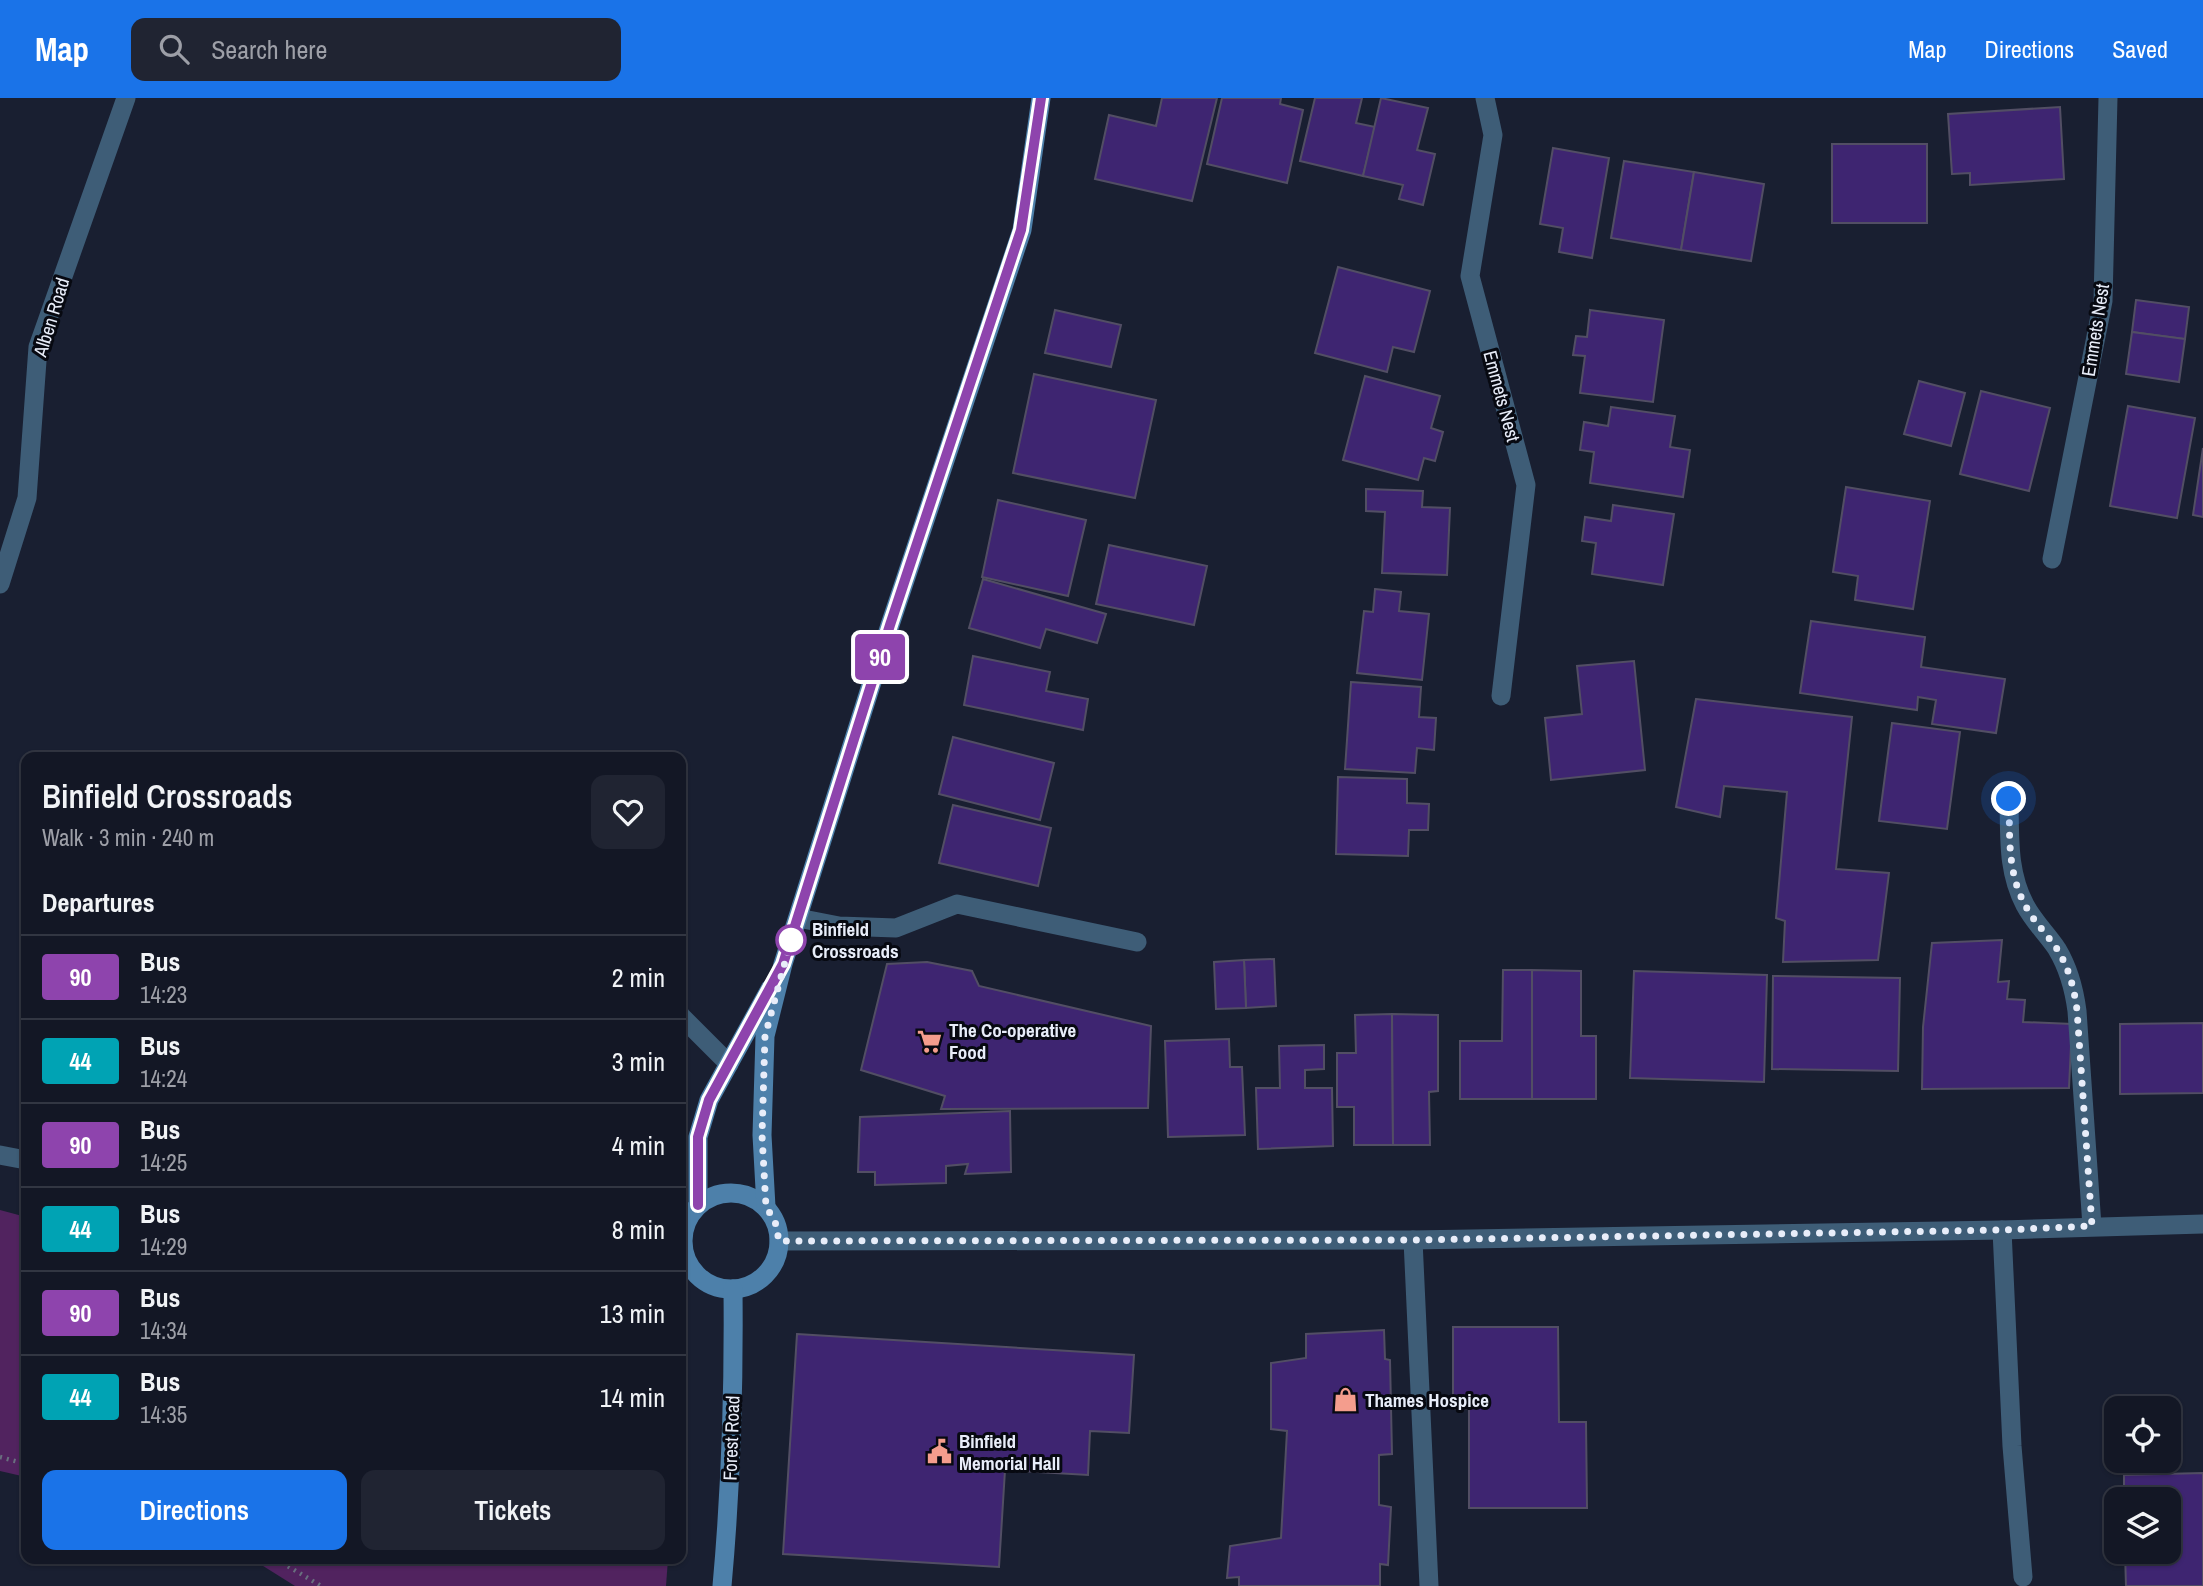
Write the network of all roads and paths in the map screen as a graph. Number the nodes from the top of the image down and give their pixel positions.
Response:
1 (126, 98) edge
2 (1041, 98) edge
3 (1485, 98) edge
4 (2108, 98) edge
5 (2052, 559) dead end
6 (0, 584) edge
7 (1501, 696) dead end
8 (2009, 799) dead end
9 (798, 918) junction
10 (1137, 942) dead end
11 (783, 964) junction
12 (686, 1021) edge
13 (729, 1064) junction
14 (0, 1155) edge
15 (21, 1159) edge
16 (698, 1205) junction
17 (766, 1207) junction
18 (686, 1224) edge
19 (2203, 1224) edge
20 (2092, 1226) junction
21 (2002, 1230) junction
22 (1413, 1240) junction
23 (779, 1241) junction
24 (686, 1256) edge
25 (733, 1289) junction
26 (0, 1457) edge
27 (21, 1463) edge
28 (284, 1564) edge
29 (2023, 1577) dead end
30 (321, 1586) edge
31 (722, 1586) edge
32 (1429, 1586) edge

1 - 6 street, Alben Road
2 - 9 main road
3 - 7 street, Emmets Nest
4 - 5 street, Emmets Nest
8 - 20 street
9 - 10 street
9 - 11 main road
11 - 13 main road
11 - 17 main road
12 - 13 street
13 - 16 main road
14 - 15 street
16 - 17 main road
16 - 18 main road
17 - 23 main road
19 - 20 street
20 - 21 street
21 - 22 street
21 - 29 street
22 - 23 street
22 - 32 street
23 - 25 main road
24 - 25 main road
25 - 31 main road, Forest Road
26 - 27 path
28 - 30 path

